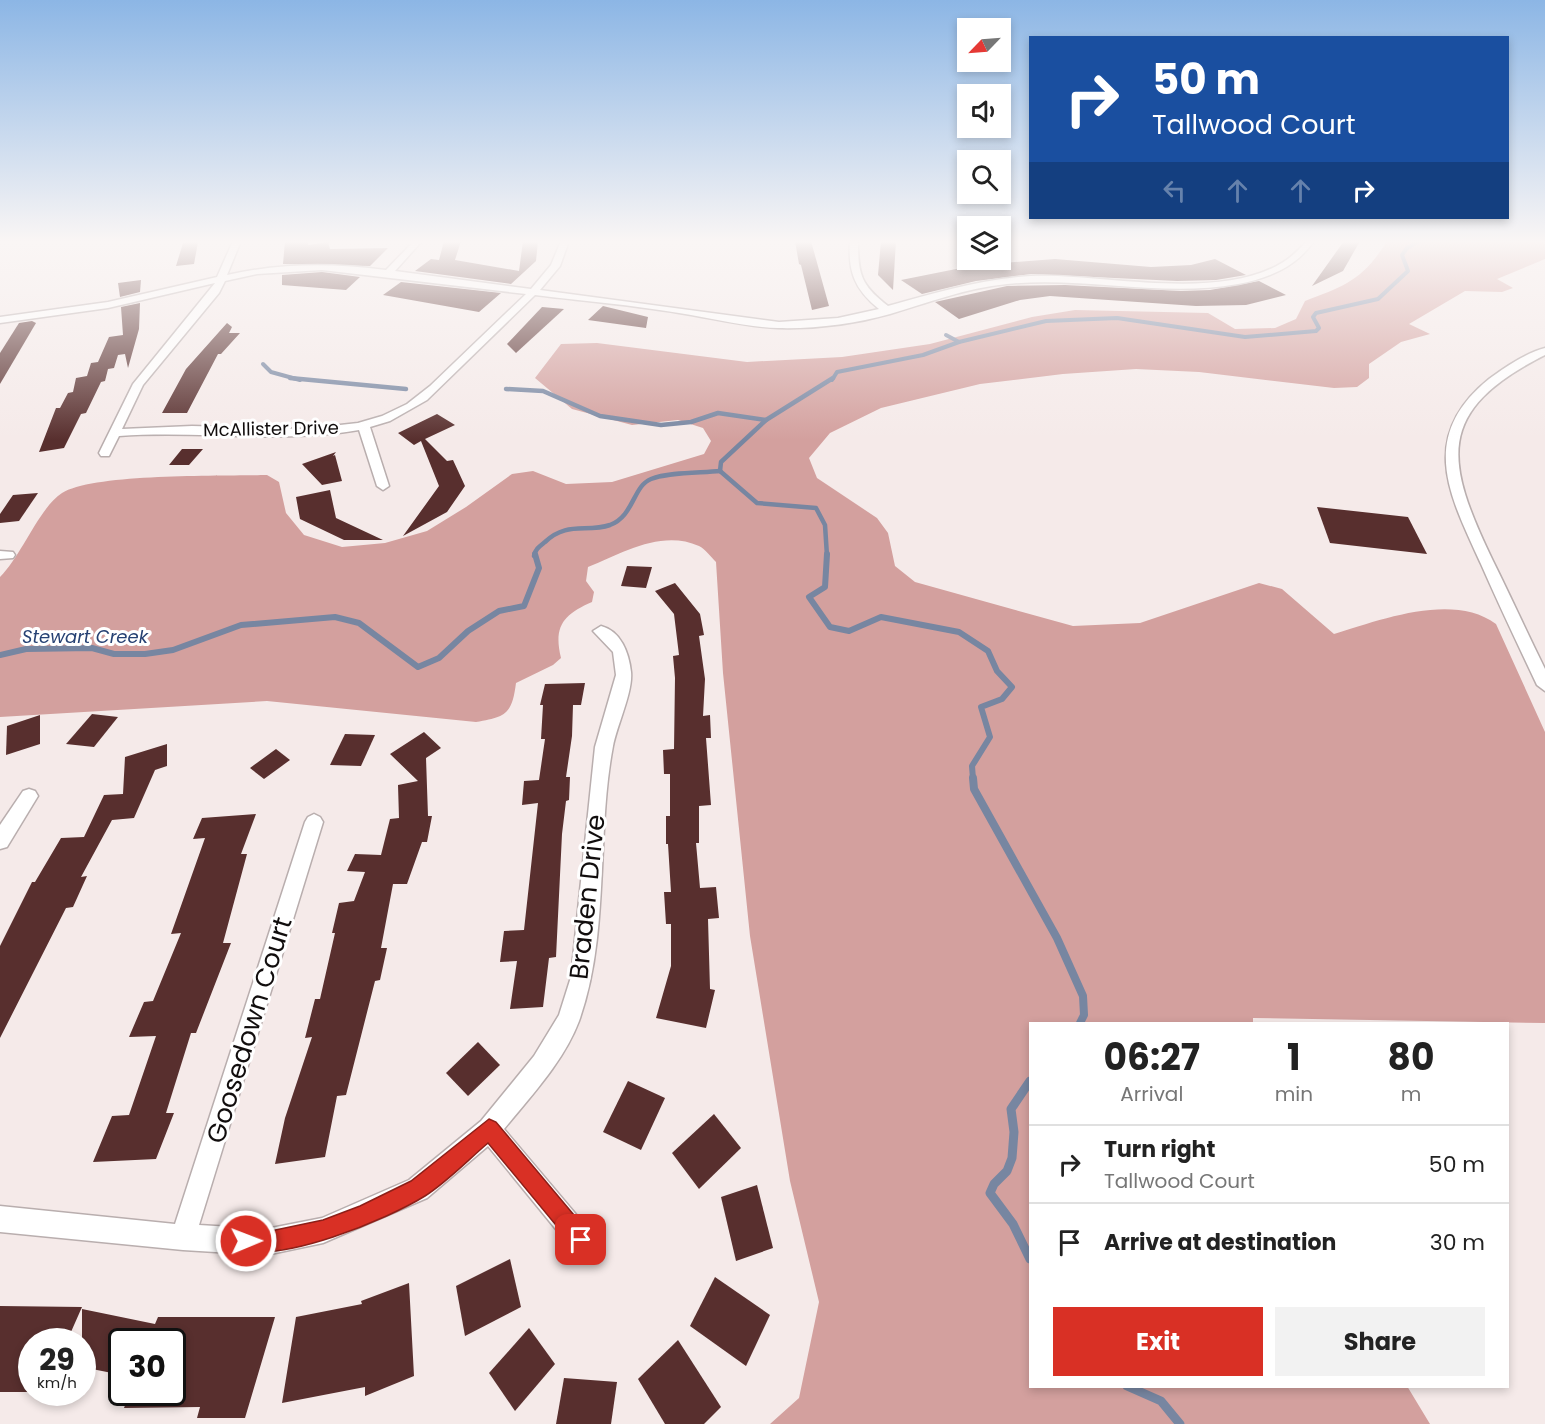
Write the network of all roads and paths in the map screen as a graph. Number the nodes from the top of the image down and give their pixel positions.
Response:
1 (90, 307) edge
2 (204, 307) edge
3 (515, 307) edge
4 (664, 307) edge
5 (884, 307) edge
6 (900, 307) edge
7 (888, 311) junction
8 (0, 320) edge
9 (1545, 351) edge
10 (363, 425) junction
11 (114, 433) junction
12 (105, 453) dead end
13 (383, 486) dead end
14 (601, 632) dead end
15 (1545, 685) edge
16 (29, 796) dead end
17 (314, 822) dead end
18 (0, 841) edge
19 (489, 1129) junction
20 (0, 1219) edge
21 (183, 1237) junction
22 (581, 1240) dead end

1 - 8 street
2 - 11 street
3 - 10 street, McAllister Drive
4 - 7 street
5 - 7 street
6 - 7 street
9 - 15 street
10 - 11 street, McAllister Drive
10 - 13 street
11 - 12 street
14 - 19 street, Braden Drive
16 - 18 street
17 - 21 street, Goosedown Court
19 - 21 street, Braden Drive
19 - 22 street
20 - 21 street, Braden Drive

